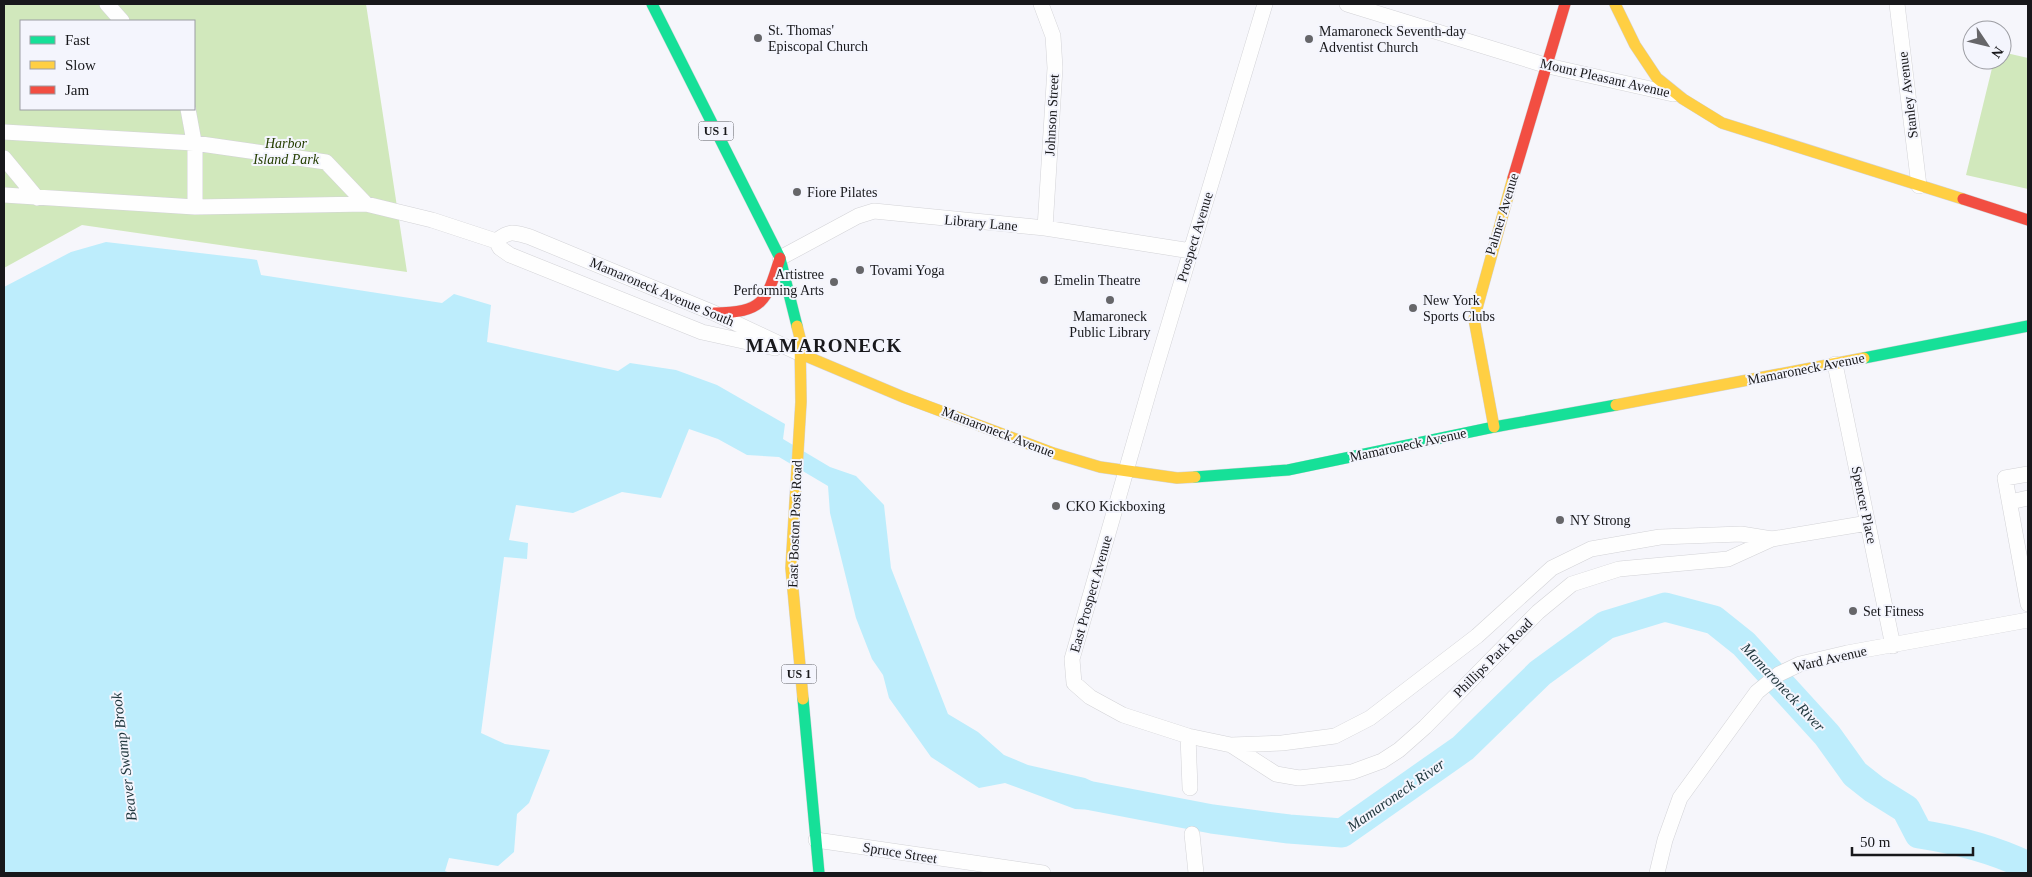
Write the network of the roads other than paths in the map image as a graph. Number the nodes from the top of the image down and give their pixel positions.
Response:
1 (107, 4) edge
2 (652, 4) edge
3 (1040, 4) edge
4 (1265, 4) edge
5 (1347, 4) edge
6 (1564, 4) edge
7 (1615, 4) edge
8 (1897, 4) edge
9 (121, 20) edge
10 (1548, 66) junction
11 (1678, 95) junction
12 (188, 110) edge
13 (4, 132) edge
14 (194, 143) junction
15 (4, 158) edge
16 (1918, 186) junction
17 (4, 196) edge
18 (37, 198) junction
19 (366, 204) junction
20 (195, 207) junction
21 (2028, 220) edge
22 (1045, 228) junction
23 (496, 241) junction
24 (1191, 251) junction
25 (780, 258) junction
26 (714, 313) junction
27 (2028, 326) edge
28 (801, 354) junction
29 (1835, 364) junction
30 (1494, 427) junction
31 (1127, 470) junction
32 (2028, 474) edge
33 (2028, 498) edge
34 (2010, 502) junction
35 (1868, 523) junction
36 (1772, 539) junction
37 (2028, 604) edge
38 (2028, 620) edge
39 (1893, 646) junction
40 (1188, 736) junction
41 (1231, 745) junction
42 (1190, 788) dead end
43 (1192, 834) dead end
44 (816, 840) junction
45 (819, 873) edge
46 (1043, 873) edge
47 (1196, 873) edge
48 (1657, 873) edge

1 - 9 street
2 - 25 main road, US 1
3 - 22 street, Johnson Street
4 - 24 street, Prospect Avenue
5 - 10 street, Mount Pleasant Avenue
6 - 10 main road, Palmer Avenue
7 - 11 main road
8 - 16 street, Stanley Avenue
10 - 11 street, Mount Pleasant Avenue
10 - 30 main road, Palmer Avenue
11 - 16 main road, Mount Pleasant Avenue
12 - 14 street
13 - 14 street
14 - 19 street
14 - 20 street
15 - 18 street
16 - 21 main road, Mount Pleasant Avenue
17 - 18 street
18 - 20 street
19 - 20 street
19 - 23 street
22 - 24 street, Library Lane
22 - 25 street, Library Lane
23 - 26 street, Mamaroneck Avenue South
23 - 28 street, Mamaroneck Avenue South
24 - 31 street, Prospect Avenue
25 - 26 main road
25 - 28 main road, US 1
26 - 28 street, Mamaroneck Avenue South
27 - 29 main road, Mamaroneck Avenue
28 - 31 main road, Mamaroneck Avenue
28 - 44 main road, East Boston Post Road / US 1
29 - 30 main road, Mamaroneck Avenue
29 - 35 street, Spencer Place
30 - 31 main road, Mamaroneck Avenue
31 - 40 street, East Prospect Avenue
32 - 34 street
33 - 34 street
34 - 37 street
35 - 36 street, Phillips Park Road
35 - 39 street, Spencer Place
36 - 41 street, Phillips Park Road
36 - 41 street, Phillips Park Road
38 - 39 street, Ward Avenue
39 - 48 street, Ward Avenue
40 - 41 street, Phillips Park Road
40 - 42 street
43 - 47 street
44 - 45 main road, East Boston Post Road / US 1
44 - 46 street, Spruce Street

